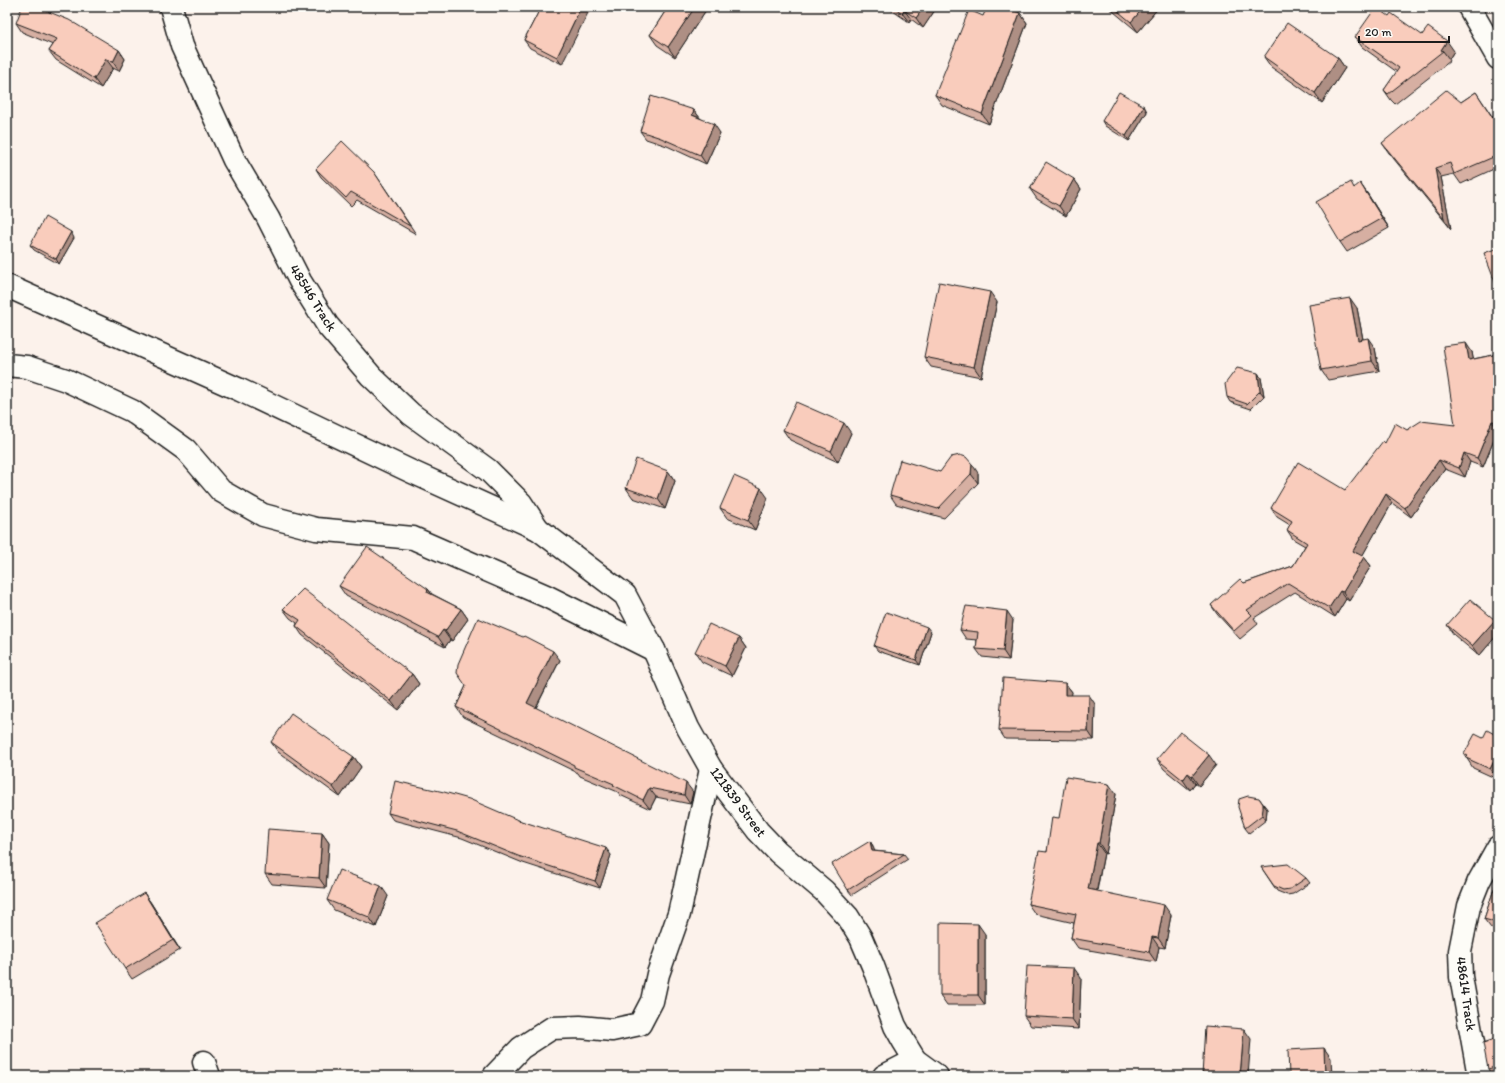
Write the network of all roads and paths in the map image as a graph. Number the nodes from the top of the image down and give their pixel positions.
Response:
1 (171, 7) edge
2 (1472, 11) edge
3 (1498, 28) edge
4 (1498, 58) edge
5 (7, 286) edge
6 (7, 364) edge
7 (538, 530) junction
8 (654, 650) junction
9 (711, 769) junction
10 (1498, 847) edge
11 (915, 1060) junction
12 (494, 1076) edge
13 (884, 1076) edge
14 (937, 1076) edge
15 (1478, 1076) edge

1 - 7 street, 48546 Track
2 - 3 street
2 - 4 street
5 - 7 street
6 - 8 street
7 - 8 street, 121839 Street
8 - 9 street, 121839 Street
9 - 11 street, 121839 Street
9 - 12 street
10 - 15 street, 48614 Track
11 - 13 street
11 - 14 street, 121839 Street

